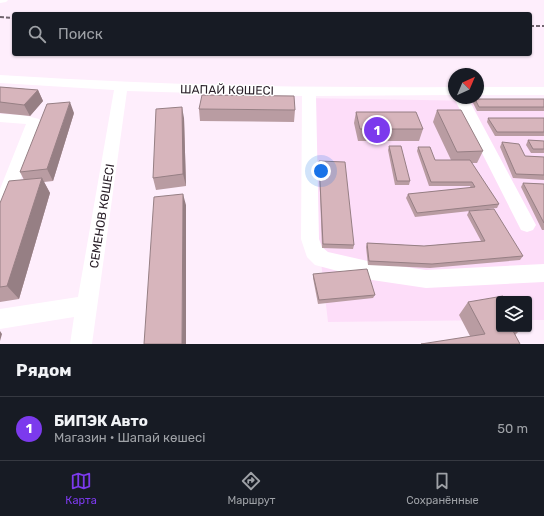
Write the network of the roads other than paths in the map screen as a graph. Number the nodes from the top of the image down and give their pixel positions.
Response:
1 (0, 79) edge
2 (121, 87) junction
3 (448, 91) edge
4 (484, 91) edge
5 (309, 92) junction
6 (544, 92) edge
7 (464, 104) edge
8 (0, 118) edge
9 (0, 211) edge
10 (527, 225) dead end
11 (544, 273) edge
12 (88, 305) junction
13 (0, 319) edge
14 (81, 344) edge

1 - 2 street, ШАПАЙ КӨШЕСІ
2 - 5 street, ШАПАЙ КӨШЕСІ
2 - 12 street, СЕМЕНОВ КӨШЕСІ
3 - 5 street, ШАПАЙ КӨШЕСІ
4 - 6 street
5 - 11 street
7 - 10 street
8 - 9 street
12 - 13 street
12 - 14 street, СЕМЕНОВ КӨШЕСІ

